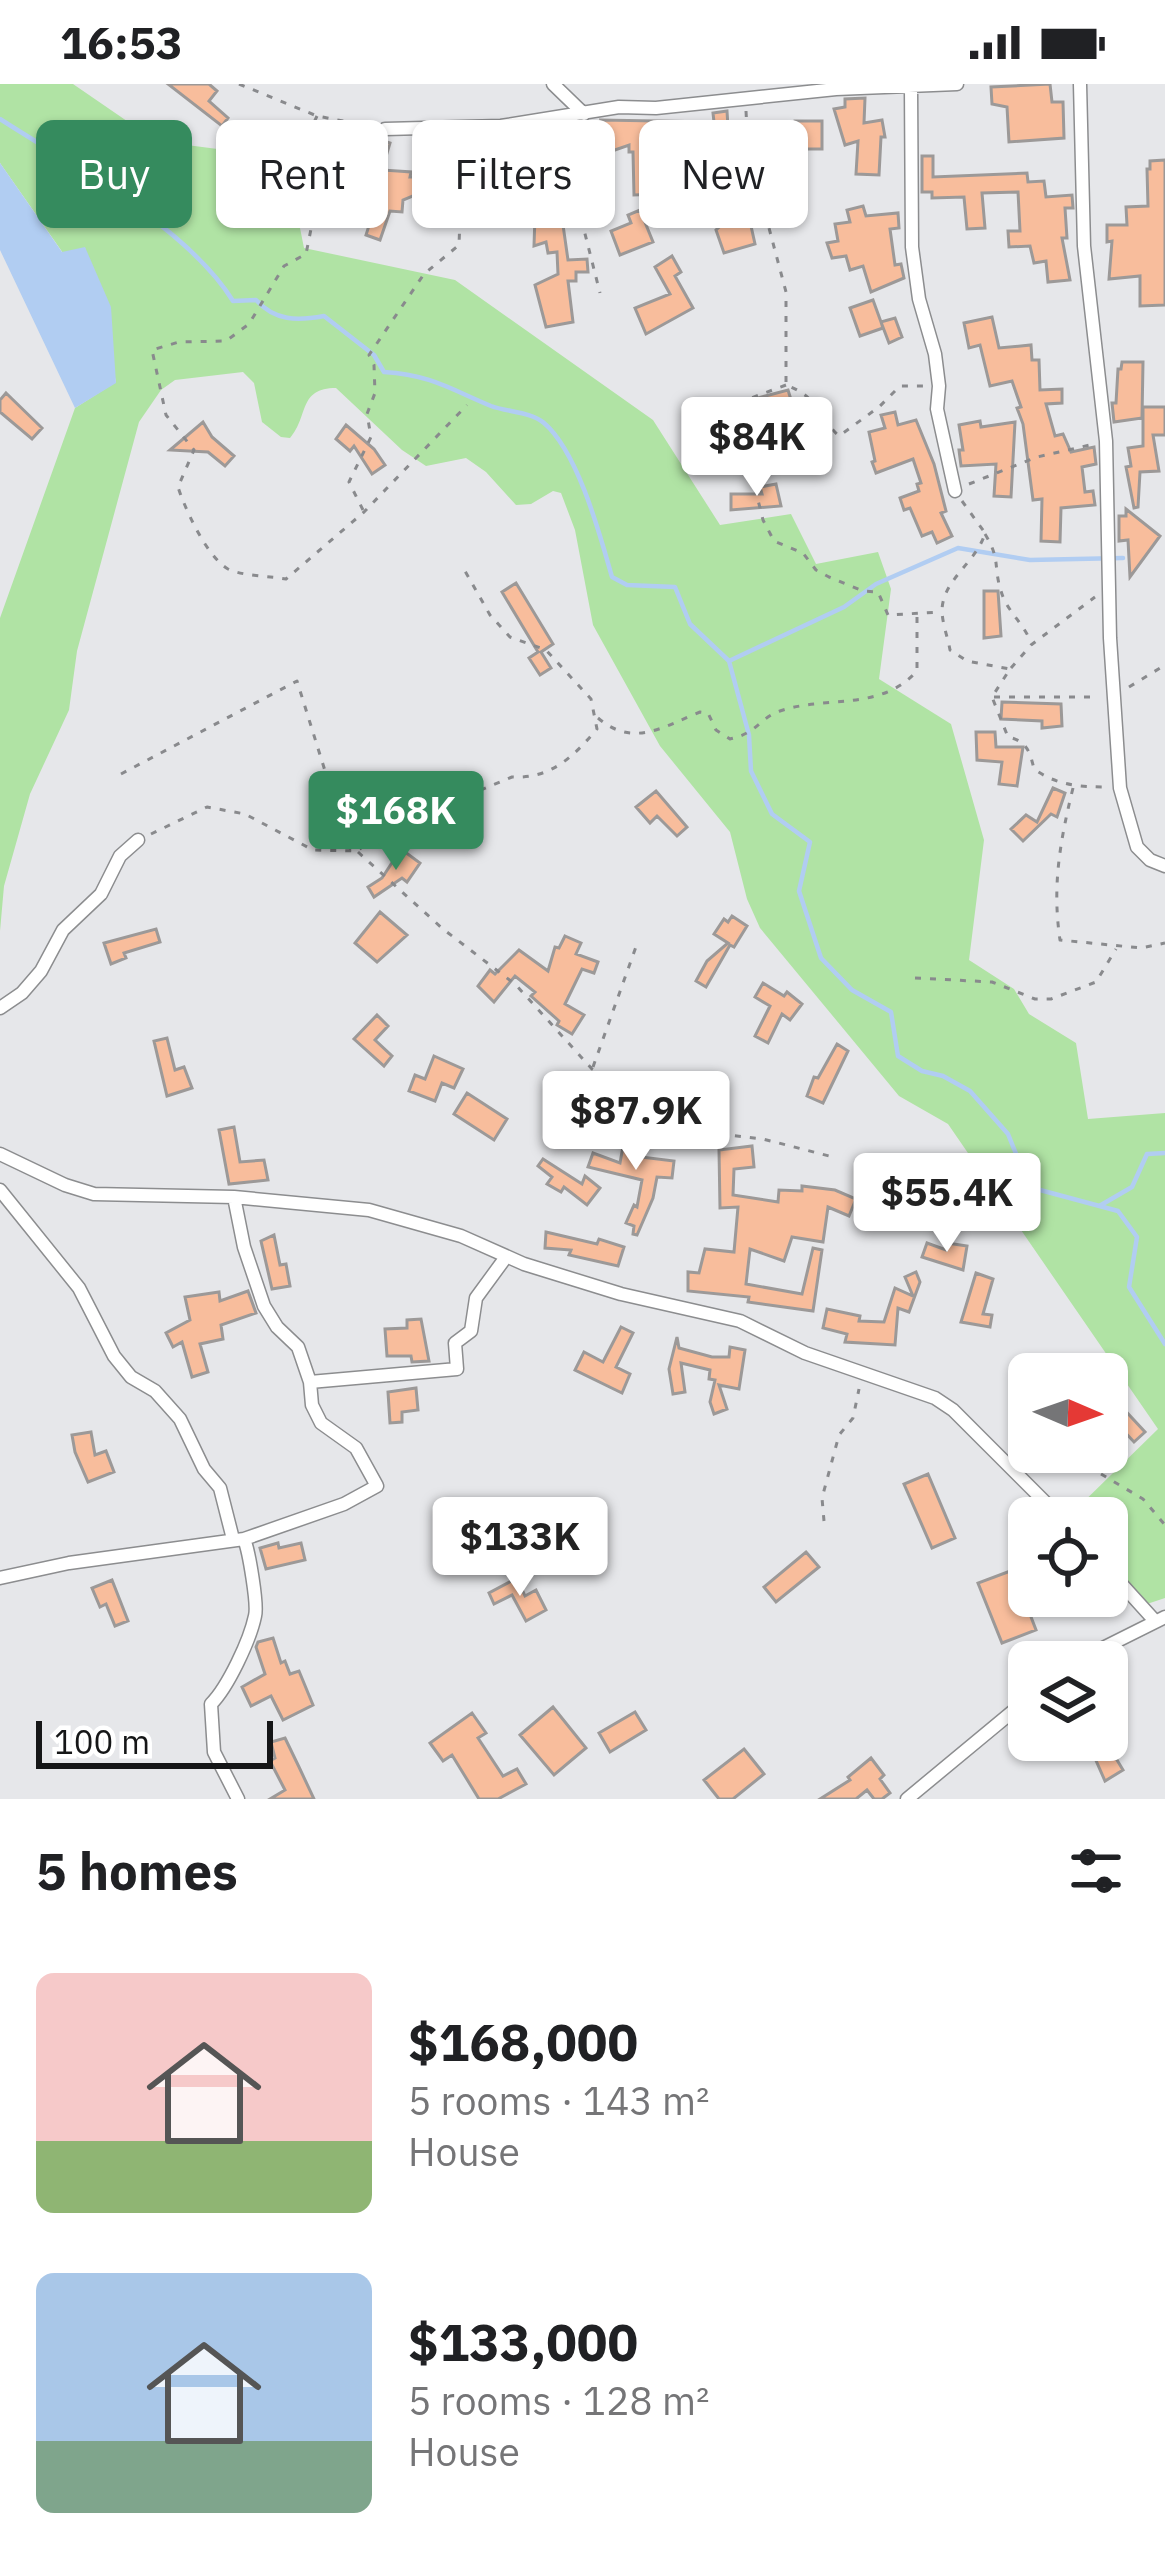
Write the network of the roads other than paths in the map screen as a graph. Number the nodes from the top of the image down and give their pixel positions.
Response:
1 (553, 84) edge
2 (957, 84) edge
3 (1080, 84) edge
4 (911, 87) junction
5 (584, 114) junction
6 (388, 129) edge
7 (955, 491) road end
8 (139, 840) road end
9 (1165, 866) edge
10 (0, 1008) edge
11 (0, 1154) edge
12 (0, 1190) edge
13 (234, 1197) junction
14 (506, 1257) junction
15 (310, 1382) junction
16 (1040, 1497) edge
17 (238, 1539) junction
18 (0, 1579) edge
19 (1128, 1588) edge
20 (1160, 1619) edge
21 (1117, 1641) edge
22 (1008, 1715) edge
23 (238, 1799) edge
24 (907, 1799) edge

1 - 5 street
2 - 4 street
3 - 9 street
4 - 5 street
4 - 7 street
5 - 6 street
8 - 10 street
11 - 13 street
12 - 17 street
13 - 14 street
13 - 15 street
14 - 15 street
14 - 16 street
15 - 17 street
17 - 18 street
17 - 23 street
19 - 20 street
20 - 21 street
22 - 24 street

